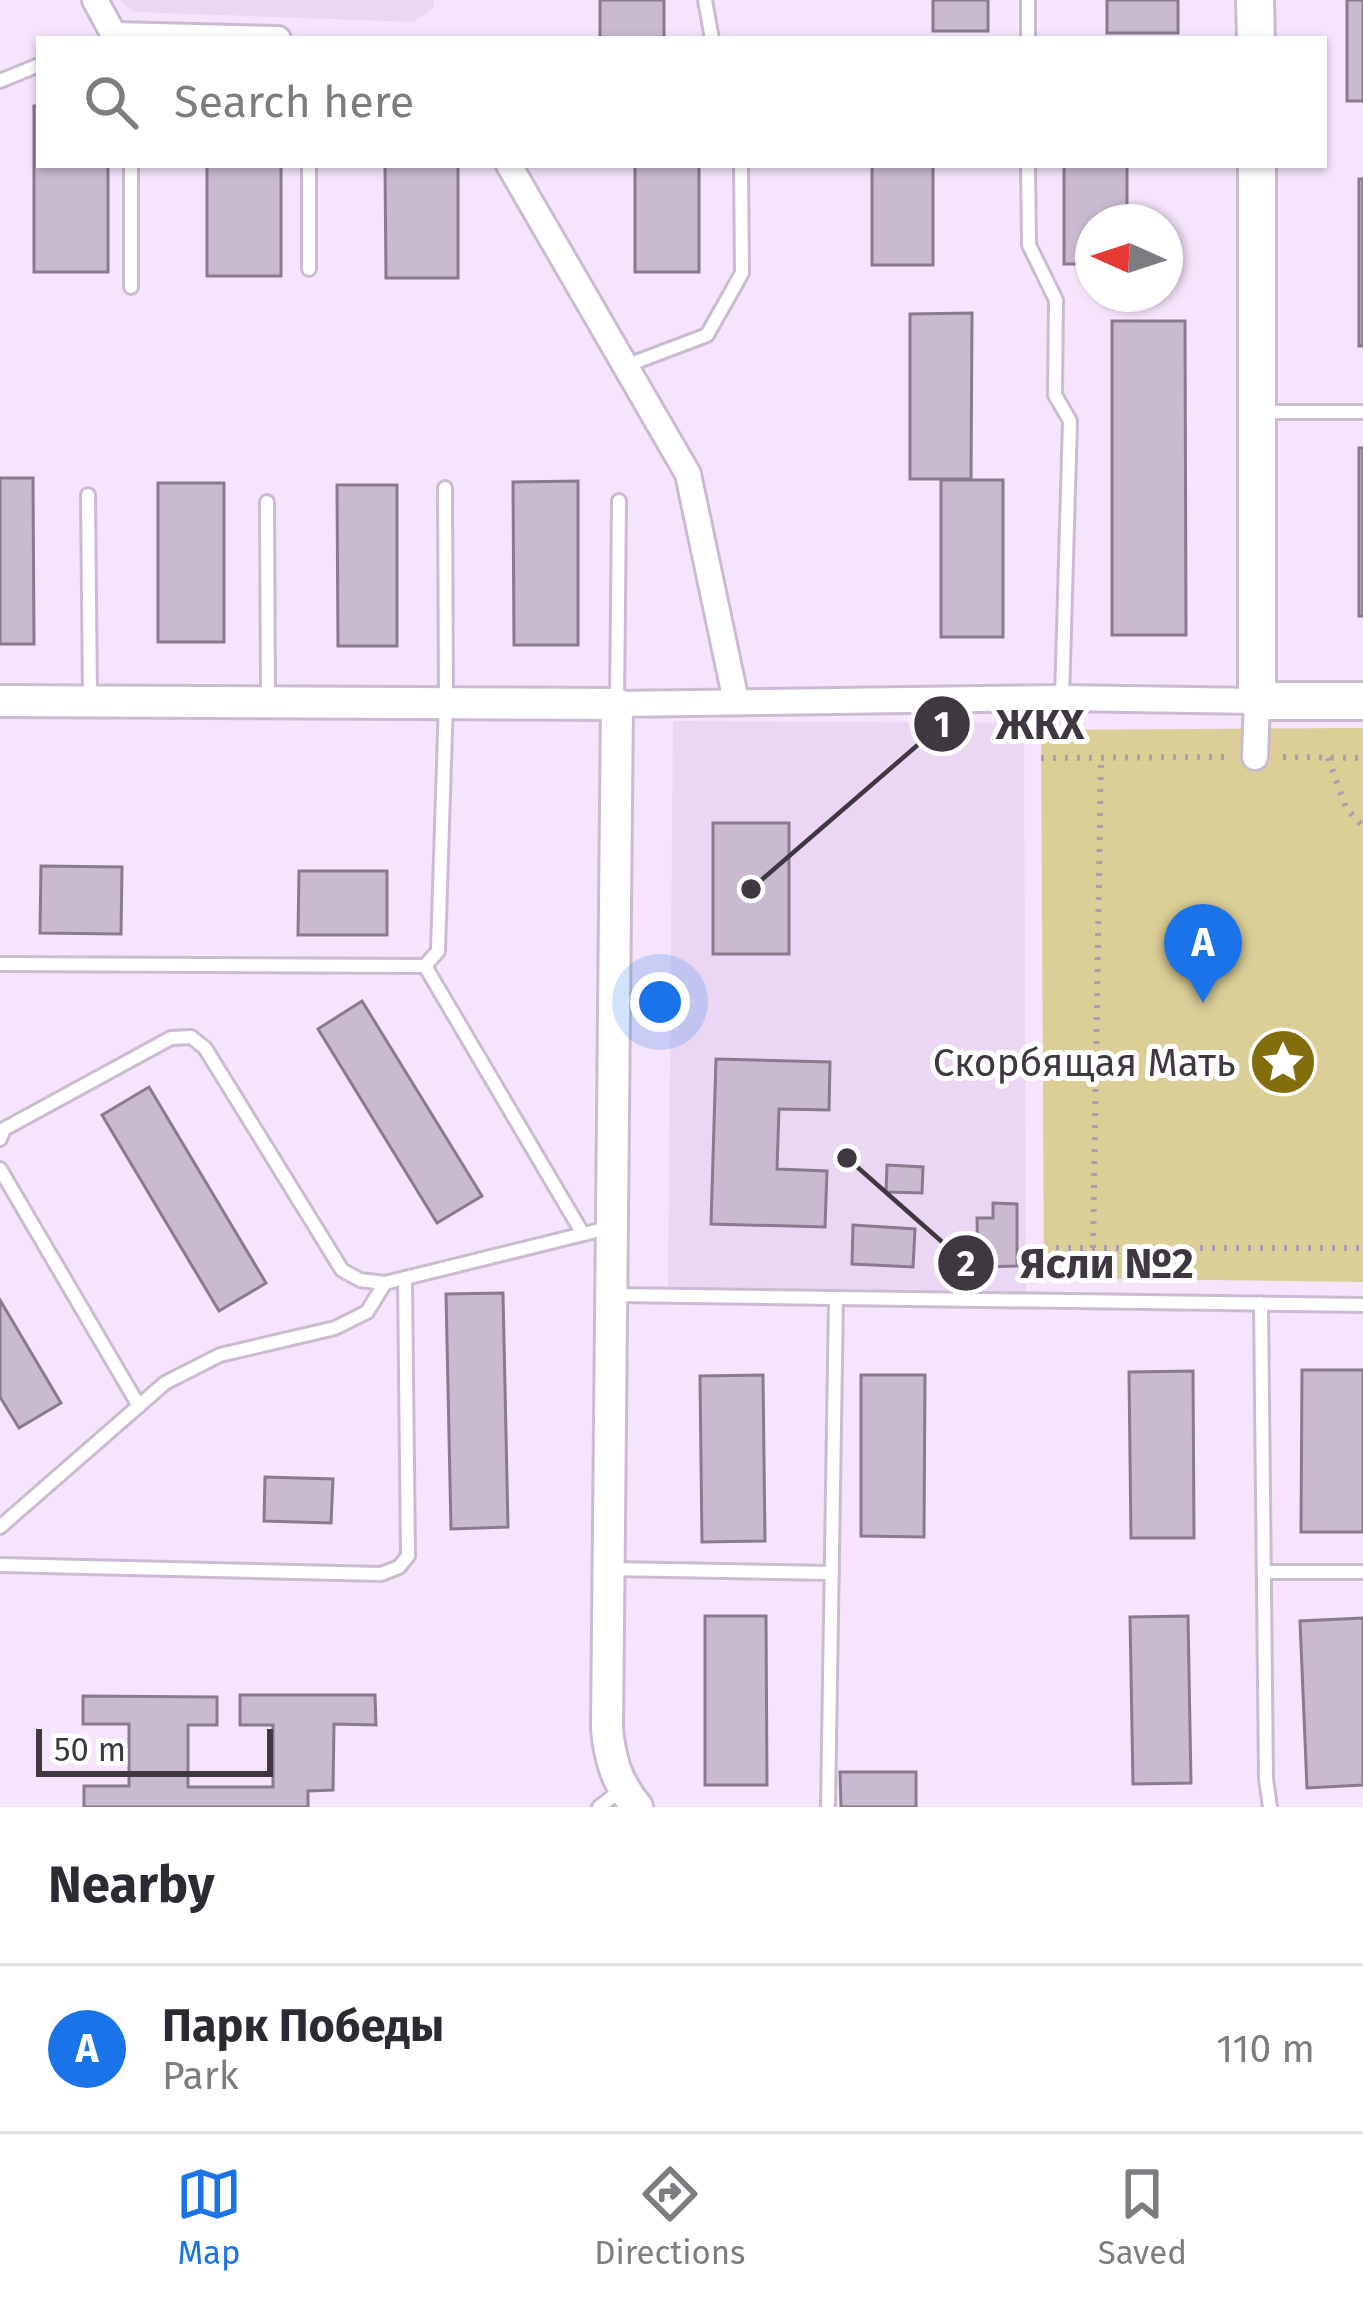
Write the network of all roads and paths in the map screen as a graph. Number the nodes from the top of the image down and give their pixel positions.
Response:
1 (95, 0) edge
2 (705, 0) edge
3 (1028, 0) edge
4 (1255, 0) edge
5 (119, 36) edge
6 (711, 36) edge
7 (1028, 36) edge
8 (1256, 36) edge
9 (36, 66) edge
10 (0, 81) edge
11 (131, 168) edge
12 (309, 168) edge
13 (511, 168) edge
14 (741, 168) edge
15 (1028, 168) edge
16 (1257, 168) edge
17 (309, 269) dead end
18 (131, 287) dead end
19 (628, 365) junction
20 (1259, 412) junction
21 (1363, 412) edge
22 (445, 488) dead end
23 (88, 495) dead end
24 (619, 501) dead end
25 (267, 502) dead end
26 (1062, 698) junction
27 (0, 700) edge
28 (90, 700) junction
29 (446, 700) junction
30 (1257, 700) junction
31 (268, 701) junction
32 (736, 701) junction
33 (1363, 701) edge
34 (617, 704) junction
35 (1256, 757) junction
36 (1041, 758) dead end
37 (1100, 758) junction
38 (1328, 758) junction
39 (1363, 758) edge
40 (1363, 827) edge
41 (0, 964) edge
42 (425, 967) junction
43 (0, 1138) edge
44 (0, 1169) edge
45 (614, 1226) junction
46 (583, 1234) junction
47 (1044, 1248) dead end
48 (1094, 1248) junction
49 (1363, 1248) edge
50 (405, 1278) junction
51 (386, 1283) junction
52 (613, 1295) junction
53 (836, 1298) junction
54 (1261, 1303) junction
55 (1363, 1304) edge
56 (139, 1406) junction
57 (0, 1526) edge
58 (0, 1565) edge
59 (610, 1569) junction
60 (1264, 1572) junction
61 (1363, 1572) edge
62 (832, 1573) junction
63 (619, 1801) edge
64 (828, 1807) edge
65 (1270, 1807) edge

1 - 5 street
2 - 6 lane
3 - 7 lane
4 - 8 main road
9 - 10 lane
11 - 18 lane
12 - 17 lane
13 - 19 street
14 - 19 lane
15 - 26 lane
16 - 20 main road
19 - 32 street
20 - 21 lane
20 - 30 main road
22 - 29 lane
23 - 28 lane
24 - 34 lane
25 - 31 lane
26 - 30 street
26 - 32 street
27 - 28 street
28 - 31 street
29 - 31 street
29 - 34 street
29 - 42 lane
30 - 33 main road
30 - 35 street
32 - 34 street
34 - 45 street
35 - 37 path
35 - 38 path
36 - 37 path
37 - 48 path
38 - 39 path
38 - 40 path
41 - 42 lane
42 - 46 lane
43 - 51 lane
44 - 56 lane
45 - 46 lane
45 - 52 street
46 - 50 lane
47 - 48 path
48 - 49 path
50 - 51 lane
50 - 58 lane
51 - 56 lane
52 - 53 lane
52 - 59 street
53 - 54 lane
53 - 62 lane
54 - 55 lane
54 - 60 lane
56 - 57 lane
59 - 62 lane
59 - 63 street
60 - 61 lane
60 - 65 lane
62 - 64 lane

